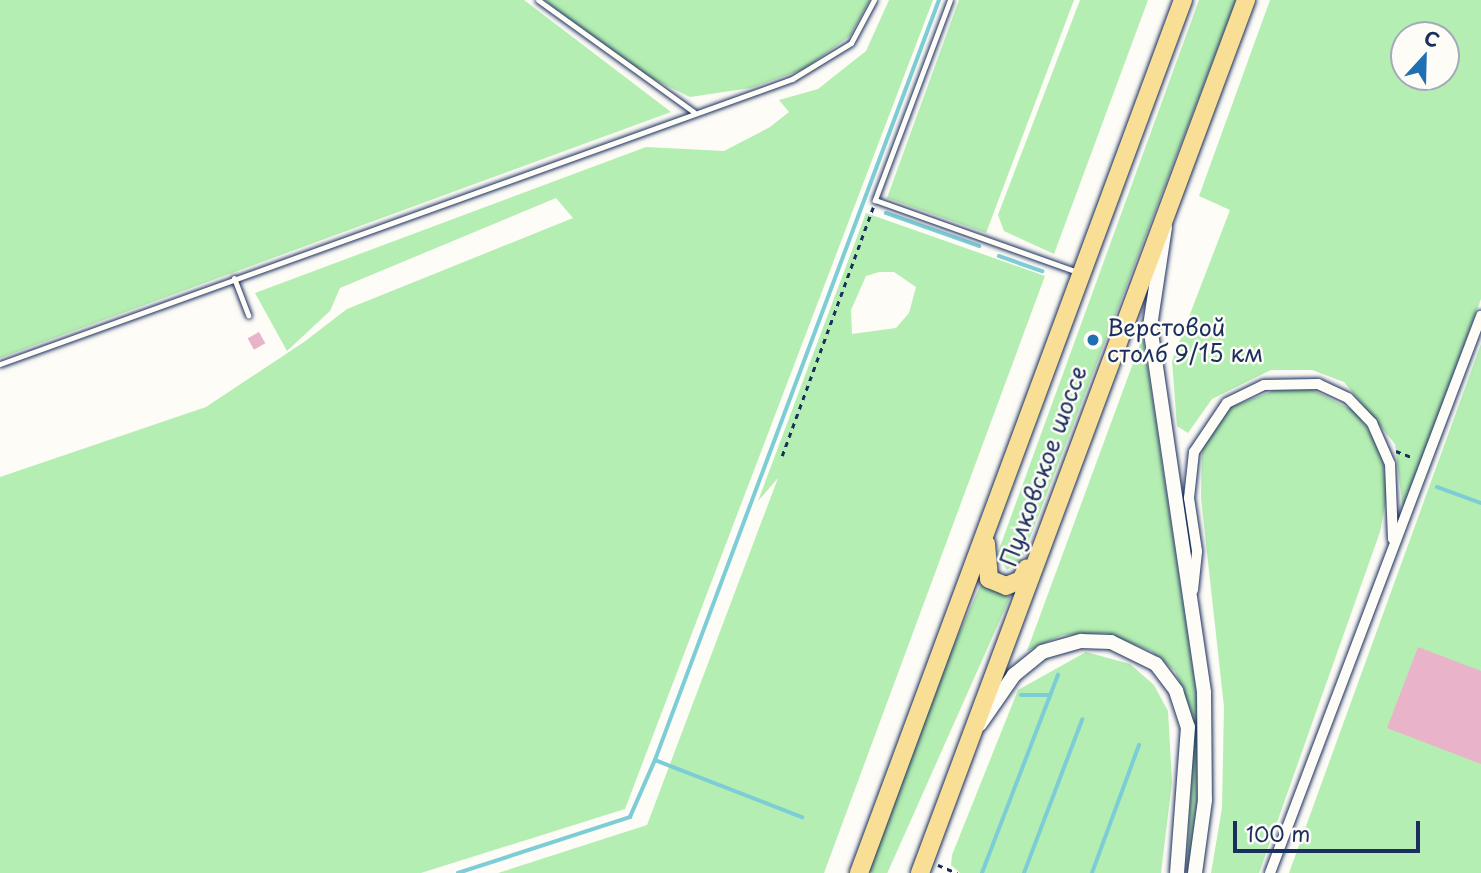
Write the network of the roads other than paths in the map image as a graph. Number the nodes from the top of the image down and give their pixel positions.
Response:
1 (538, 0) edge
2 (874, 0) edge
3 (950, 0) edge
4 (1183, 0) edge
5 (1246, 0) edge
6 (694, 112) junction
7 (1166, 215) junction
8 (1080, 273) junction
9 (234, 278) junction
10 (248, 315) dead end
11 (1481, 316) edge
12 (1477, 336) edge
13 (0, 364) edge
14 (990, 515) junction
15 (1040, 543) junction
16 (1393, 543) junction
17 (1193, 590) junction
18 (970, 738) junction
19 (859, 873) edge
20 (920, 873) edge
21 (1177, 873) edge
22 (1195, 873) edge
23 (1270, 873) edge

1 - 6 lane
2 - 6 lane
3 - 8 lane
4 - 8 highway, Пулковское шоссе
5 - 7 highway, Пулковское шоссе
6 - 9 lane
7 - 15 highway, Пулковское шоссе
7 - 17 main road
8 - 14 highway, Пулковское шоссе
9 - 10 lane
9 - 13 lane
11 - 12 street
12 - 16 street
14 - 15 highway
14 - 19 highway, Пулковское шоссе
15 - 18 highway, Пулковское шоссе
16 - 17 street
16 - 23 street
17 - 22 main road
18 - 20 highway, Пулковское шоссе
18 - 21 main road

